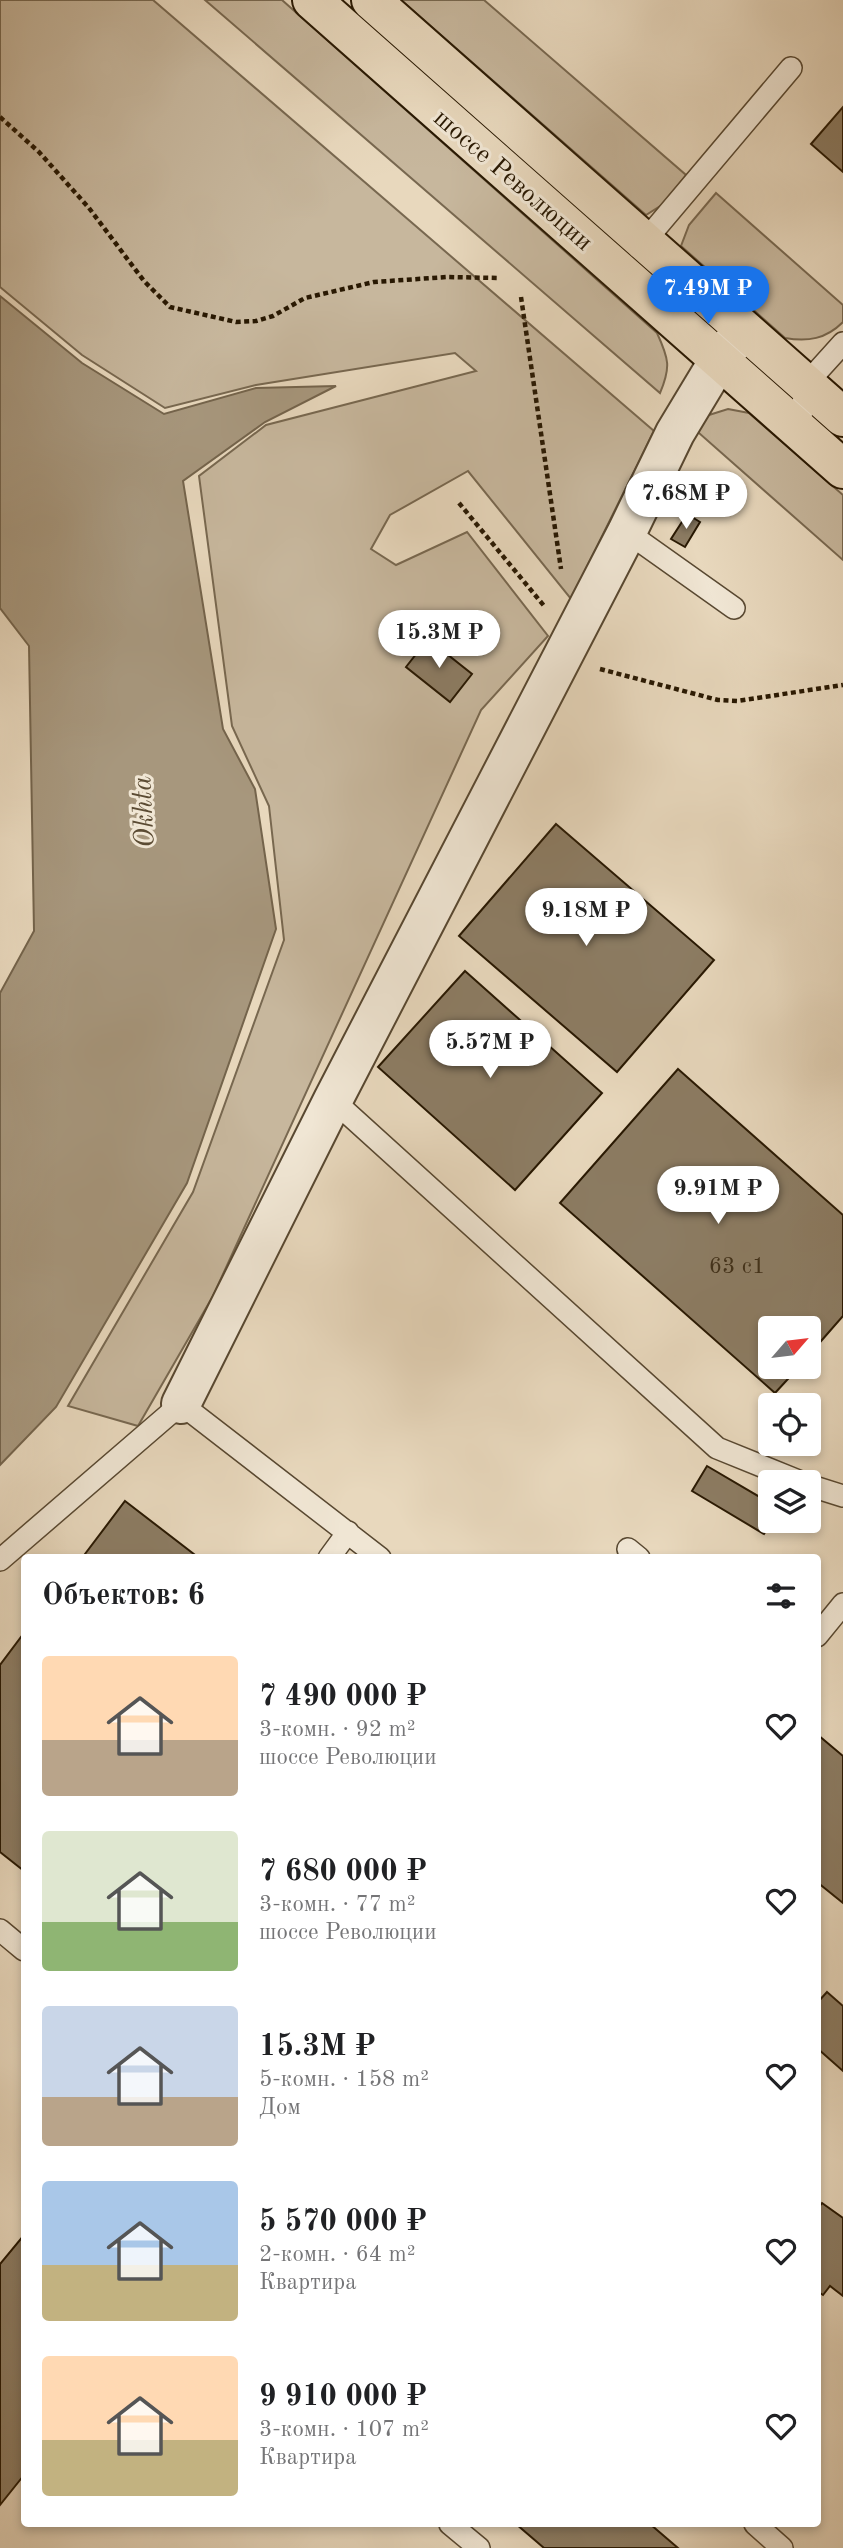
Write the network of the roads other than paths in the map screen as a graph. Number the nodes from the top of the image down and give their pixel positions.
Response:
1 (312, 0) edge
2 (371, 0) edge
3 (791, 68) dead end
4 (644, 242) junction
5 (619, 272) junction
6 (743, 330) junction
7 (843, 343) edge
8 (719, 360) junction
9 (806, 384) junction
10 (843, 416) edge
11 (799, 430) junction
12 (843, 469) edge
13 (627, 532) junction
14 (734, 608) dead end
15 (332, 1100) junction
16 (181, 1404) junction
17 (771, 1470) edge
18 (821, 1489) edge
19 (843, 1496) edge
20 (348, 1532) junction
21 (332, 1554) edge
22 (375, 1554) edge
23 (0, 1560) edge
24 (843, 1604) edge
25 (821, 1631) edge
26 (0, 1930) edge
27 (21, 1946) edge
28 (454, 2527) edge
29 (758, 2527) edge
30 (479, 2548) edge
31 (782, 2548) edge

1 - 5 main road, шоссе Революции
2 - 4 main road, шоссе Революции
3 - 4 lane
4 - 5 lane
4 - 6 main road, шоссе Революции
5 - 8 main road, шоссе Революции
6 - 8 street
6 - 9 main road, шоссе Революции
7 - 9 lane
8 - 11 main road, шоссе Революции
8 - 13 street
9 - 10 main road, шоссе Революции
9 - 11 lane
10 - 11 lane
11 - 12 main road, шоссе Революции
13 - 14 lane
13 - 15 street
15 - 16 street
15 - 17 lane
16 - 20 lane
16 - 23 lane
18 - 19 lane
20 - 21 lane
20 - 22 lane
24 - 25 lane
26 - 27 lane
28 - 30 lane
29 - 31 lane

